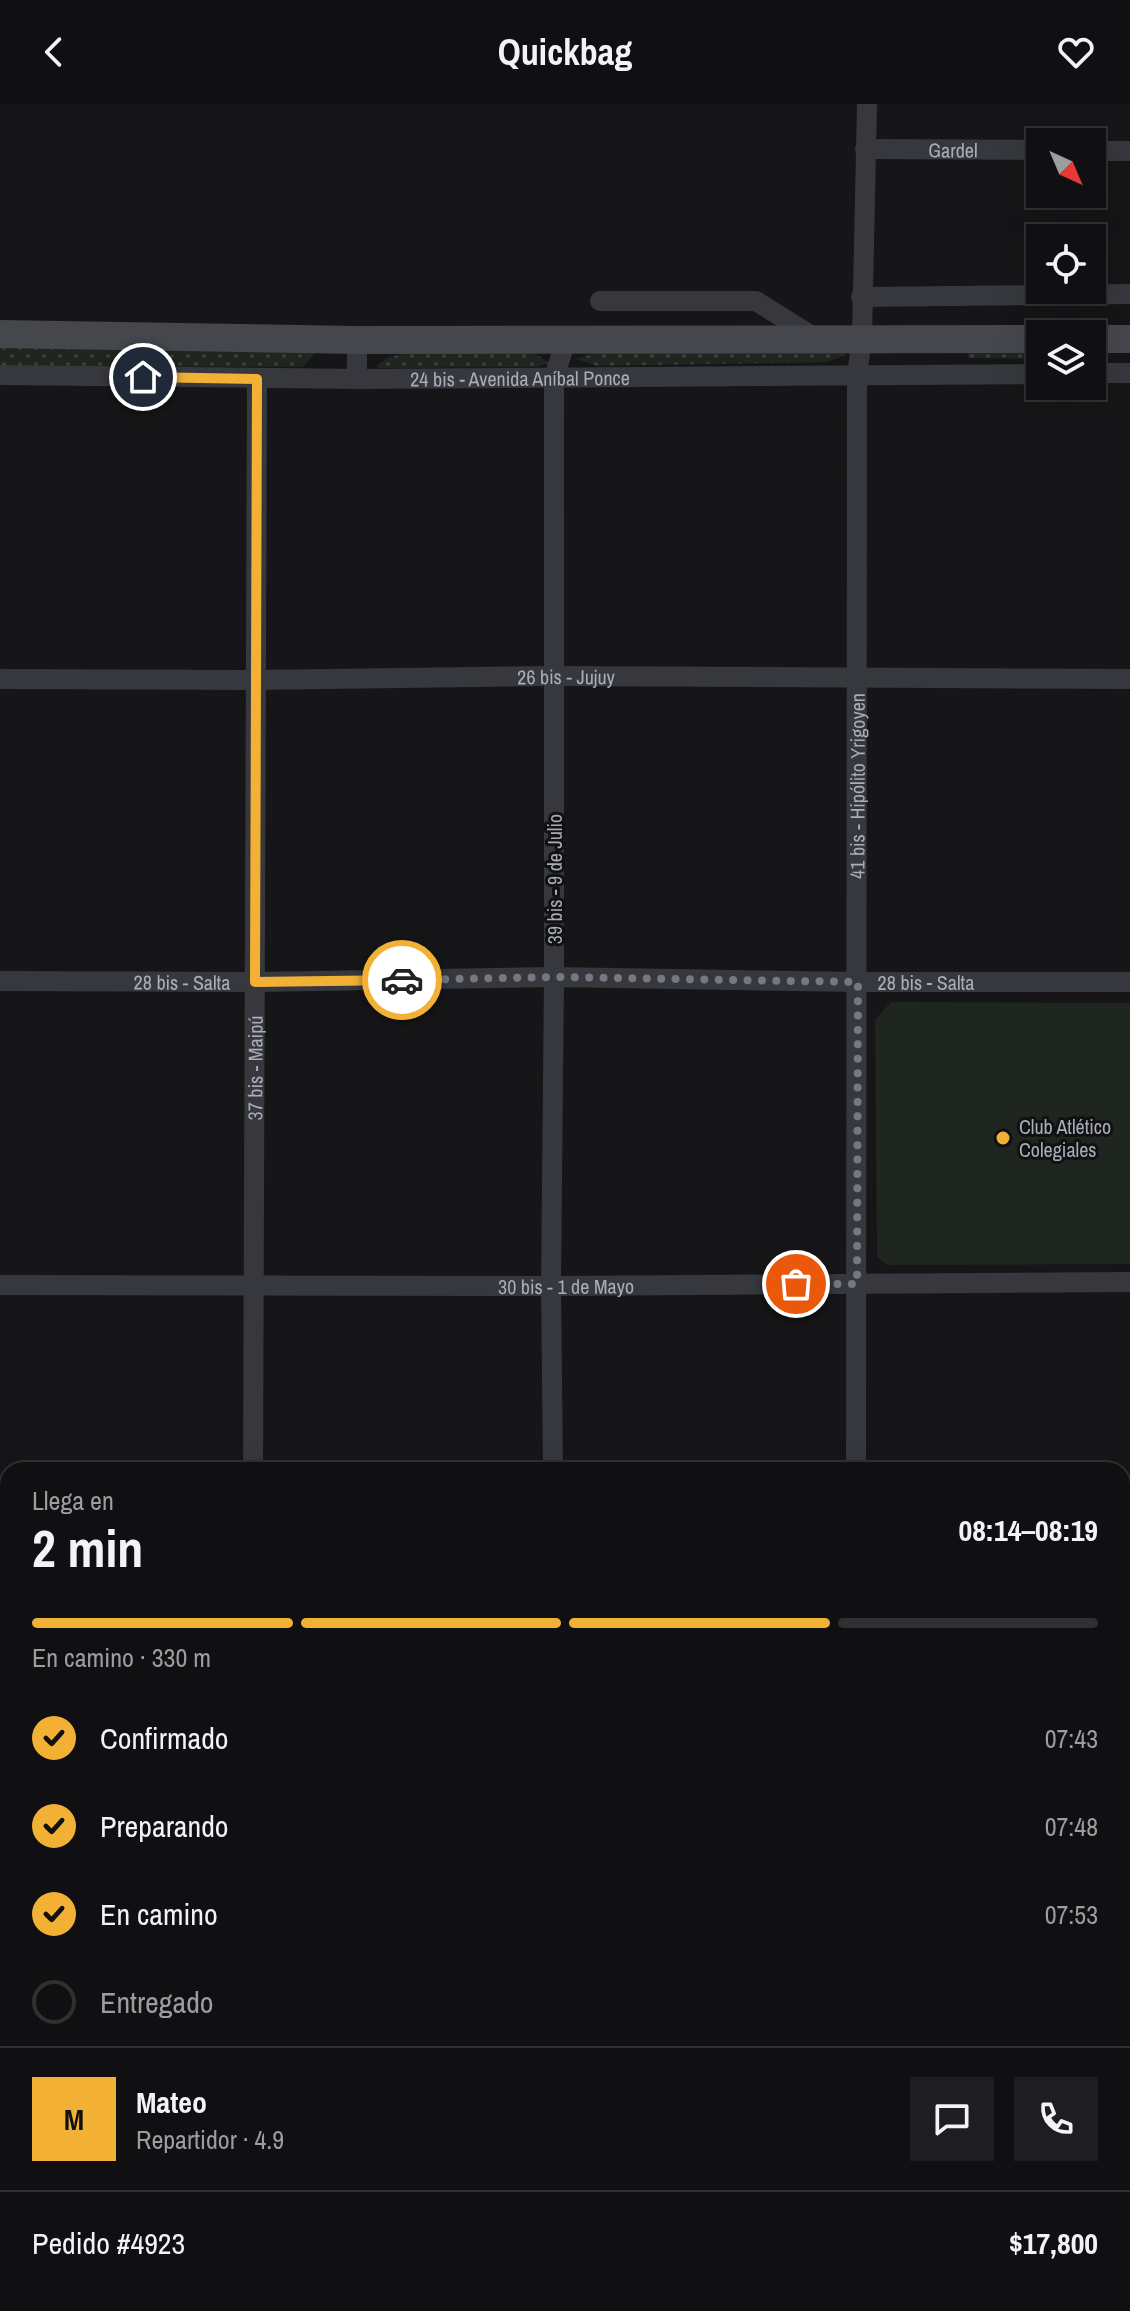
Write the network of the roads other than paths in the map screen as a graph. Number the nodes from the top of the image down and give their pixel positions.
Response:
1 (867, 104) edge
2 (865, 149) junction
3 (1026, 150) edge
4 (1106, 151) edge
5 (1130, 151) edge
6 (1130, 294) edge
7 (861, 297) junction
8 (600, 301) dead end
9 (0, 334) edge
10 (567, 338) junction
11 (815, 338) junction
12 (862, 338) junction
13 (1026, 339) edge
14 (1106, 339) edge
15 (1130, 339) edge
16 (357, 340) junction
17 (1106, 373) edge
18 (1130, 373) edge
19 (1026, 374) edge
20 (0, 375) edge
21 (857, 375) junction
22 (554, 377) junction
23 (257, 379) junction
24 (357, 379) junction
25 (553, 676) junction
26 (859, 677) junction
27 (0, 679) edge
28 (1130, 679) edge
29 (255, 680) junction
30 (554, 977) junction
31 (0, 981) edge
32 (255, 982) junction
33 (858, 982) junction
34 (1130, 982) edge
35 (1130, 1282) edge
36 (857, 1284) junction
37 (0, 1285) edge
38 (253, 1286) junction
39 (551, 1286) junction
40 (253, 1462) edge
41 (553, 1462) edge
42 (856, 1462) edge

1 - 2 street, 41 bis - Hipólito Yrigoyen
2 - 3 street, Gardel
2 - 7 street, 41 bis - Hipólito Yrigoyen
4 - 5 street
6 - 7 street
7 - 12 street, 41 bis - Hipólito Yrigoyen
8 - 11 street
9 - 16 main road, 24 bis - Avenida Aníbal Ponce
10 - 11 main road, 24 bis - Avenida Aníbal Ponce
10 - 16 main road, 24 bis - Avenida Aníbal Ponce
10 - 22 street, 39 bis - 9 de Julio
11 - 12 main road, 24 bis - Avenida Aníbal Ponce
12 - 13 main road, 24 bis - Avenida Aníbal Ponce
12 - 21 street, 41 bis - Hipólito Yrigoyen
14 - 15 main road
16 - 24 street
17 - 18 street
19 - 21 street, 24 bis - Avenida Aníbal Ponce
20 - 23 street, 24 bis - Avenida Aníbal Ponce
21 - 22 street, 24 bis - Avenida Aníbal Ponce
21 - 26 street, 41 bis - Hipólito Yrigoyen
22 - 24 street, 24 bis - Avenida Aníbal Ponce
22 - 25 street, 39 bis - 9 de Julio
23 - 24 street, 24 bis - Avenida Aníbal Ponce
23 - 29 street, 37 bis - Maipú
25 - 26 street, 26 bis - Jujuy
25 - 29 street, 26 bis - Jujuy
25 - 30 street, 39 bis - 9 de Julio
26 - 28 street, 26 bis - Jujuy
26 - 33 street, 41 bis - Hipólito Yrigoyen
27 - 29 street, 26 bis - Jujuy
29 - 32 street, 37 bis - Maipú
30 - 32 street, 28 bis - Salta
30 - 33 street, 28 bis - Salta
30 - 39 street, 39 bis - 9 de Julio
31 - 32 street, 28 bis - Salta
32 - 38 street, 37 bis - Maipú
33 - 34 street, 28 bis - Salta
33 - 36 street, 41 bis - Hipólito Yrigoyen
35 - 36 street, 30 bis - 1 de Mayo
36 - 39 street, 30 bis - 1 de Mayo
36 - 42 street, 41 bis - Hipólito Yrigoyen
37 - 38 street, 30 bis - 1 de Mayo
38 - 39 street, 30 bis - 1 de Mayo
38 - 40 street, 37 bis - Maipú
39 - 41 street, 39 bis - 9 de Julio

